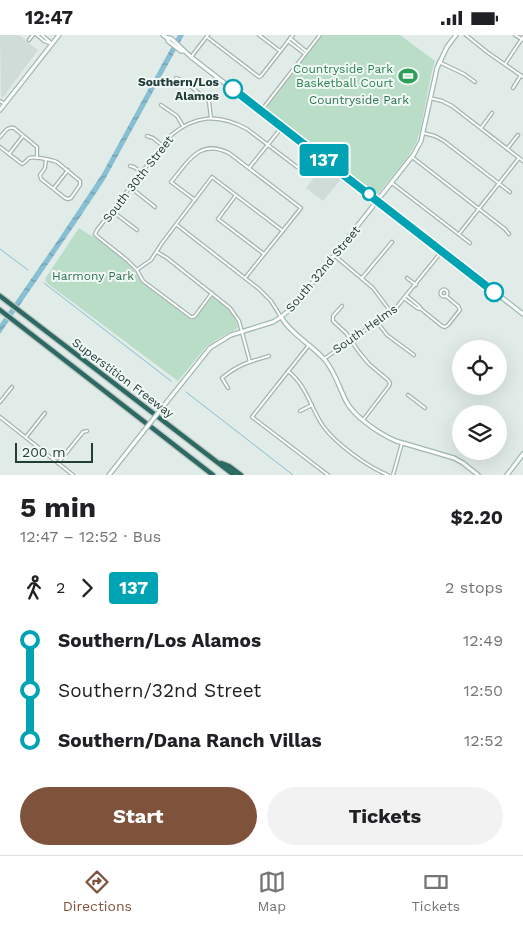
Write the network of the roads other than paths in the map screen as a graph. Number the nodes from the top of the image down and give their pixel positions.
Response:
1 (33, 35) edge
2 (40, 35) edge
3 (59, 35) edge
4 (163, 35) edge
5 (259, 35) edge
6 (293, 35) edge
7 (320, 35) edge
8 (456, 35) edge
9 (466, 35) edge
10 (515, 35) edge
11 (208, 36) edge
12 (522, 39) edge
13 (29, 40) dead end
14 (289, 40) junction
15 (52, 44) junction
16 (280, 51) junction
17 (306, 53) junction
18 (191, 57) junction
19 (439, 62) junction
20 (505, 64) junction
21 (522, 76) edge
22 (176, 78) dead end
23 (475, 82) dead end
24 (513, 88) dead end
25 (430, 98) junction
26 (0, 101) edge
27 (5, 104) junction
28 (162, 105) dead end
29 (0, 110) edge
30 (261, 111) junction
31 (492, 113) dead end
32 (211, 118) junction
33 (183, 126) junction
34 (282, 127) junction
35 (481, 128) junction
36 (423, 133) junction
37 (518, 135) dead end
38 (23, 136) junction
39 (147, 136) dead end
40 (0, 137) edge
41 (267, 145) junction
42 (163, 146) junction
43 (0, 147) edge
44 (507, 149) junction
45 (9, 154) junction
46 (412, 157) junction
47 (37, 158) junction
48 (519, 158) junction
49 (46, 159) junction
50 (523, 161) edge
51 (130, 165) dead end
52 (249, 169) junction
53 (68, 170) junction
54 (142, 173) junction
55 (305, 173) dead end
56 (392, 183) junction
57 (498, 183) junction
58 (130, 187) junction
59 (53, 188) junction
60 (510, 193) dead end
61 (236, 195) junction
62 (195, 200) junction
63 (378, 201) junction
64 (155, 207) dead end
65 (479, 209) junction
66 (112, 211) junction
67 (176, 225) junction
68 (137, 230) dead end
69 (283, 231) junction
70 (458, 234) junction
71 (509, 234) dead end
72 (392, 242) dead end
73 (470, 243) dead end
74 (442, 251) junction
75 (157, 252) junction
76 (264, 254) junction
77 (335, 255) junction
78 (137, 270) junction
79 (246, 278) junction
80 (362, 278) junction
81 (407, 278) dead end
82 (416, 285) junction
83 (212, 293) junction
84 (0, 296) edge
85 (446, 296) dead end
86 (406, 297) junction
87 (342, 306) dead end
88 (0, 310) edge
89 (391, 312) junction
90 (523, 314) edge
91 (281, 317) junction
92 (377, 322) junction
93 (242, 331) junction
94 (350, 339) junction
95 (309, 345) junction
96 (414, 355) dead end
97 (269, 356) dead end
98 (324, 359) junction
99 (250, 362) junction
100 (288, 371) junction
101 (12, 387) dead end
102 (228, 388) dead end
103 (408, 395) dead end
104 (0, 402) edge
105 (312, 405) junction
106 (425, 408) dead end
107 (300, 411) dead end
108 (45, 413) dead end
109 (0, 417) edge
110 (364, 420) junction
111 (87, 431) dead end
112 (26, 437) junction
113 (402, 443) junction
114 (174, 445) junction
115 (523, 455) edge
116 (215, 461) junction
117 (58, 463) junction
118 (73, 475) edge
119 (109, 475) edge
120 (208, 475) edge
121 (213, 475) edge
122 (234, 475) edge
123 (241, 475) edge
124 (328, 475) edge
125 (388, 475) edge
126 (393, 475) edge
127 (478, 475) edge
128 (507, 475) edge

1 - 13 street
2 - 15 street
3 - 15 street
4 - 18 street
5 - 16 street
6 - 14 street
7 - 17 street
8 - 19 street, South 32nd Street
9 - 20 street
10 - 12 street
11 - 16 street
11 - 18 street
12 - 20 street
14 - 16 street
14 - 17 street
15 - 27 street
17 - 30 street
18 - 30 street
19 - 23 street
19 - 25 street, South 32nd Street
20 - 21 street
21 - 24 street
22 - 32 street
25 - 35 street
25 - 36 street, South 32nd Street
26 - 27 street
27 - 29 street
28 - 33 street
30 - 34 street
31 - 35 street
32 - 33 street, South 30th Street
32 - 41 street
33 - 42 street, South 30th Street
34 - 41 street
34 - 63 street
35 - 44 street
36 - 46 street, South 32nd Street
36 - 57 street
37 - 44 street
38 - 40 street
38 - 45 street
38 - 47 street
39 - 42 street
41 - 52 street
41 - 55 street
42 - 54 street, South 30th Street
43 - 45 street
44 - 48 street
45 - 47 street
46 - 56 street, South 32nd Street
46 - 65 street
47 - 49 street
48 - 50 street
48 - 57 street
49 - 53 street
49 - 59 street
51 - 54 street
52 - 62 street
52 - 69 street
53 - 59 street
53 - 59 street
54 - 58 street, South 30th Street
56 - 63 street, South 32nd Street
56 - 70 street
57 - 60 street
57 - 65 street
58 - 64 street
58 - 66 street, South 30th Street
61 - 62 street
61 - 69 street
61 - 76 street
62 - 67 street
63 - 74 street
63 - 77 street, South 32nd Street
65 - 70 street
65 - 71 street
66 - 68 street
66 - 78 street, South 30th Street
67 - 75 street
67 - 79 street
69 - 76 street
70 - 73 street
72 - 80 street
74 - 82 street, South Helms
74 - 90 street
75 - 78 street
75 - 83 street
76 - 79 street
77 - 80 street
77 - 91 street, South 32nd Street
78 - 83 street
79 - 91 street
80 - 89 street
81 - 82 street
82 - 86 street, South Helms
83 - 93 street
84 - 116 highway, Superstition Freeway
85 - 86 street
86 - 89 street, South Helms
87 - 94 street
88 - 114 highway, Superstition Freeway
89 - 92 street, South Helms
91 - 93 street, South 32nd Street
91 - 95 street
92 - 94 street, South Helms
92 - 96 street
93 - 99 street
93 - 119 street, South 32nd Street, bridge
94 - 98 street, South Helms
94 - 110 street
95 - 98 street
95 - 100 street
97 - 99 street
98 - 110 street
99 - 102 street
100 - 105 street
100 - 124 street
101 - 104 street
103 - 106 street
105 - 107 street
105 - 125 street
108 - 112 street
109 - 112 street
110 - 113 street
111 - 117 street
112 - 117 street
113 - 126 street
113 - 127 street
114 - 120 highway
114 - 121 highway, Superstition Freeway
115 - 128 street
116 - 122 highway, Superstition Freeway
116 - 123 highway
117 - 118 street

